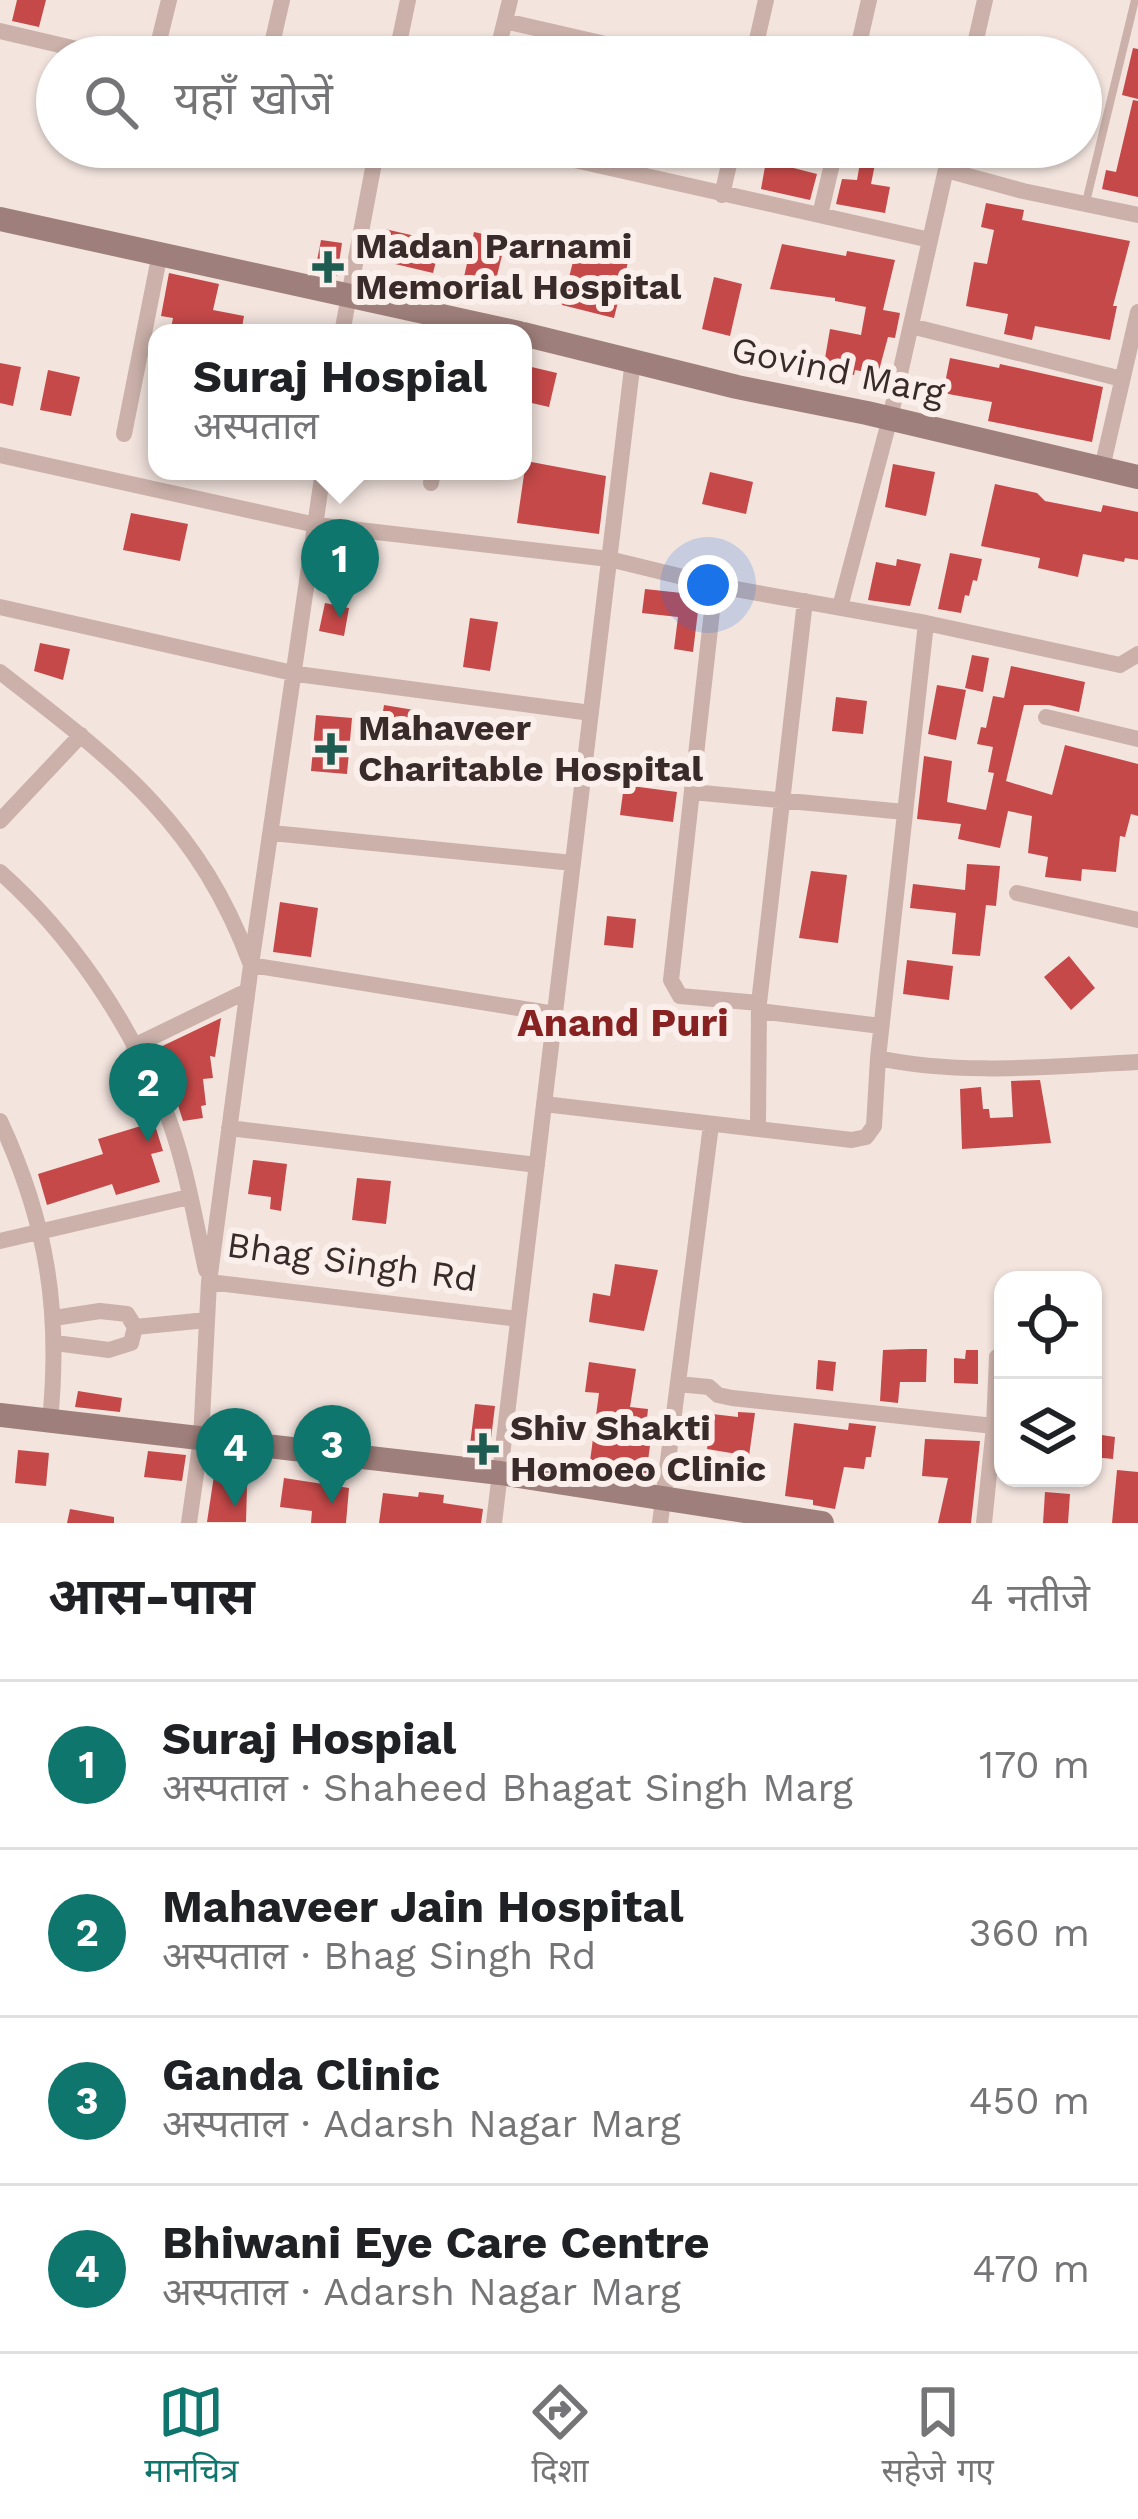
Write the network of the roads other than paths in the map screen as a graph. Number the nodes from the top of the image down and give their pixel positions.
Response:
1 (169, 0) edge
2 (282, 0) edge
3 (408, 0) edge
4 (510, 0) edge
5 (766, 0) edge
6 (869, 0) edge
7 (985, 0) edge
8 (1136, 0) edge
9 (505, 21) junction
10 (0, 31) edge
11 (160, 36) edge
12 (274, 36) edge
13 (400, 36) edge
14 (501, 36) edge
15 (570, 36) edge
16 (758, 36) edge
17 (861, 36) edge
18 (977, 36) edge
19 (36, 39) edge
20 (1102, 138) edge
21 (372, 168) edge
22 (607, 168) edge
23 (728, 168) edge
24 (831, 168) edge
25 (1095, 168) edge
26 (946, 170) joint
27 (722, 195) junction
28 (1086, 203) junction
29 (1138, 214) edge
30 (820, 215) junction
31 (0, 219) edge
32 (930, 240) junction
33 (160, 253) junction
34 (347, 293) junction
35 (1138, 312) edge
36 (343, 324) edge
37 (455, 324) edge
38 (911, 326) junction
39 (532, 336) edge
40 (633, 360) junction
41 (1122, 379) junction
42 (890, 418) junction
43 (124, 434) dead end
44 (0, 455) edge
45 (1102, 468) junction
46 (1138, 477) edge
47 (322, 480) edge
48 (316, 525) junction
49 (609, 559) junction
50 (715, 584) junction
51 (805, 601) junction
52 (0, 607) edge
53 (840, 608) junction
54 (926, 623) junction
55 (1138, 655) edge
56 (0, 671) edge
57 (296, 674) junction
58 (591, 713) junction
59 (1046, 717) dead end
60 (81, 735) junction
61 (1138, 739) edge
62 (692, 792) junction
63 (782, 800) junction
64 (905, 812) junction
65 (0, 821) edge
66 (272, 833) junction
67 (573, 863) junction
68 (0, 872) edge
69 (1018, 893) dead end
70 (1138, 920) edge
71 (251, 965) junction
72 (248, 992) junction
73 (759, 1007) junction
74 (555, 1014) junction
75 (881, 1026) junction
76 (134, 1046) junction
77 (878, 1058) junction
78 (1138, 1062) edge
79 (544, 1103) junction
80 (0, 1121) edge
81 (711, 1125) junction
82 (758, 1127) junction
83 (230, 1128) junction
84 (537, 1165) junction
85 (189, 1197) junction
86 (39, 1232) junction
87 (0, 1240) edge
88 (209, 1282) junction
89 (54, 1318) junction
90 (518, 1319) junction
91 (207, 1320) junction
92 (135, 1327) junction
93 (55, 1343) junction
94 (678, 1384) junction
95 (0, 1415) edge
96 (50, 1421) junction
97 (994, 1426) joint
98 (202, 1439) junction
99 (500, 1474) junction
100 (662, 1510) edge
101 (733, 1517) edge
102 (189, 1523) edge
103 (494, 1523) edge
104 (822, 1523) edge
105 (984, 1523) edge

1 - 11 street
2 - 12 street
3 - 13 street
4 - 9 street
5 - 16 street
6 - 17 street
7 - 18 street
8 - 20 lane
9 - 14 street
9 - 15 street
10 - 19 street
21 - 34 street
22 - 27 street
23 - 27 street
24 - 30 street
25 - 28 lane
26 - 28 street
26 - 32 street
27 - 30 street
28 - 29 street
30 - 32 street
31 - 33 street, Govind Marg
32 - 38 street
33 - 34 street, Govind Marg
33 - 43 street
34 - 36 street
34 - 37 street, Govind Marg
35 - 41 street
38 - 41 street
38 - 42 street
39 - 40 street, Govind Marg
40 - 42 street, Govind Marg
40 - 49 street
41 - 45 street
42 - 45 street, Govind Marg
42 - 53 street
44 - 48 street
45 - 46 street, Govind Marg
47 - 48 street
48 - 49 street
48 - 57 street
49 - 50 street
49 - 58 street
50 - 51 street
50 - 62 street
51 - 53 street
51 - 63 street
52 - 57 street
53 - 54 street
54 - 55 street
54 - 64 street
56 - 60 street
57 - 58 street
57 - 66 street
58 - 67 street
59 - 61 street
60 - 65 street
60 - 71 street
62 - 63 street
62 - 73 street
63 - 64 street
63 - 73 street
64 - 75 street
66 - 67 street
66 - 71 street
67 - 74 street
68 - 76 street, Bhag Singh Rd
69 - 70 street
71 - 72 street
71 - 74 street
72 - 76 street
72 - 83 street
73 - 75 street
73 - 82 street
74 - 79 street
75 - 77 street
76 - 85 street, Bhag Singh Rd
77 - 78 street
77 - 82 street
79 - 81 street
79 - 84 street
80 - 86 street
81 - 82 street
81 - 94 street
83 - 84 street
83 - 88 street
84 - 90 street
85 - 86 street
85 - 88 street, Bhag Singh Rd
86 - 87 street
86 - 89 street
88 - 90 street, Bhag Singh Rd
88 - 91 street
89 - 92 street
89 - 93 street
90 - 99 street
91 - 92 street
91 - 98 street
92 - 93 street
93 - 96 street
94 - 97 street
94 - 100 street
95 - 96 street
96 - 98 street
97 - 105 street
98 - 99 street
98 - 102 street
99 - 100 street
99 - 103 street
100 - 101 street
101 - 104 street

